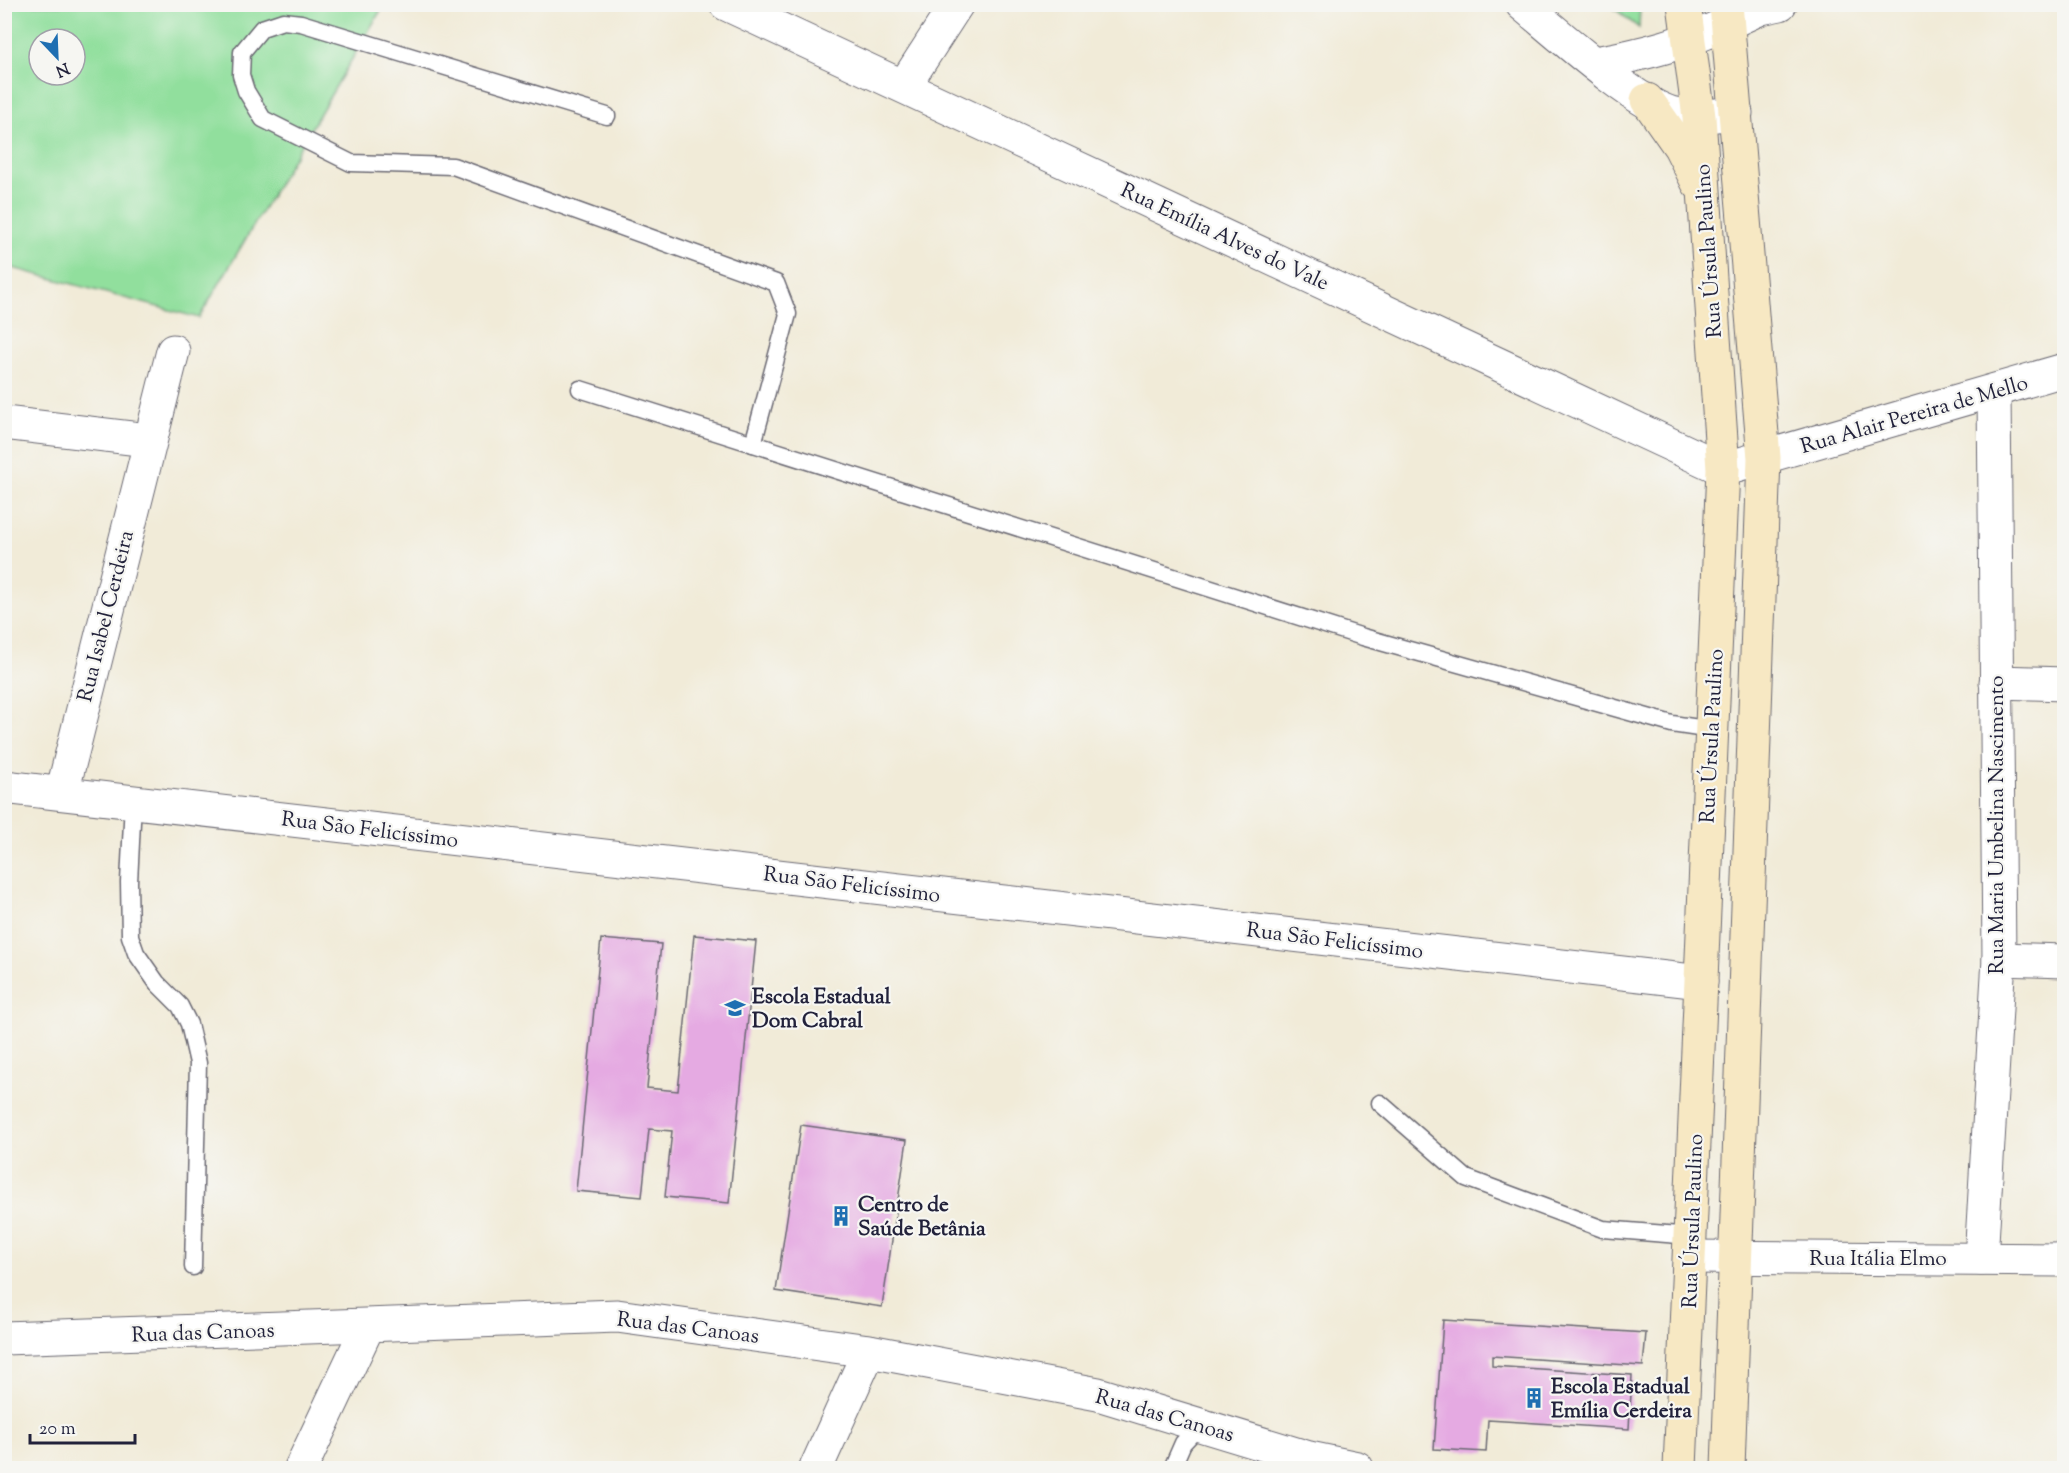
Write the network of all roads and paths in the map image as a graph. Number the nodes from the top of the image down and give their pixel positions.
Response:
1 (726, 4) edge
2 (957, 4) edge
3 (1522, 4) edge
4 (1684, 4) edge
5 (1780, 4) edge
6 (1727, 14) edge
7 (1688, 42) junction
8 (1595, 63) junction
9 (904, 86) junction
10 (1647, 100) junction
11 (1736, 113) junction
12 (608, 116) dead end
13 (1699, 117) junction
14 (1704, 195) junction
15 (173, 351) dead end
16 (2064, 370) edge
17 (2006, 388) junction
18 (580, 389) dead end
19 (2064, 395) edge
20 (4, 423) edge
21 (148, 440) junction
22 (753, 444) junction
23 (1764, 458) junction
24 (1723, 469) junction
25 (1996, 682) junction
26 (2064, 684) edge
27 (1712, 730) junction
28 (4, 787) edge
29 (62, 793) junction
30 (133, 802) junction
31 (1999, 959) junction
32 (2064, 962) edge
33 (1701, 982) junction
34 (1380, 1103) dead end
35 (1691, 1246) junction
36 (1735, 1257) junction
37 (1981, 1259) junction
38 (2064, 1260) edge
39 (193, 1267) dead end
40 (368, 1326) junction
41 (4, 1338) edge
42 (869, 1351) junction
43 (1200, 1425) junction
44 (302, 1468) edge
45 (816, 1468) edge
46 (1172, 1468) edge
47 (1357, 1468) edge
48 (1680, 1468) edge
49 (1728, 1468) edge

1 - 9 street, Rua Emília Alves do Vale
2 - 9 street
3 - 8 street
4 - 7 main road, Rua Úrsula Paulino
5 - 6 street
6 - 7 street
6 - 11 main road, Rua Úrsula Paulino
7 - 8 street
7 - 13 main road, Rua Úrsula Paulino
8 - 10 street
9 - 24 street, Rua Emília Alves do Vale
10 - 13 street
10 - 14 main road
11 - 13 street
11 - 23 main road, Rua Úrsula Paulino
12 - 22 lane
13 - 14 main road, Rua Úrsula Paulino
14 - 24 main road, Rua Úrsula Paulino
15 - 21 street, Rua Isabel Cerdeira
16 - 17 street, Rua Alair Pereira de Mello
17 - 19 street
17 - 23 street, Rua Alair Pereira de Mello
17 - 25 street, Rua Maria Umbelina Nascimento
18 - 22 lane
20 - 21 street
21 - 29 street, Rua Isabel Cerdeira
22 - 27 lane
23 - 24 street, Rua Alair Pereira de Mello
23 - 36 main road, Rua Úrsula Paulino
24 - 27 main road, Rua Úrsula Paulino
25 - 26 street
25 - 31 street, Rua Maria Umbelina Nascimento
27 - 33 main road, Rua Úrsula Paulino
28 - 29 street, Rua São Felicíssimo
29 - 30 street, Rua São Felicíssimo
30 - 33 street, Rua São Felicíssimo
30 - 39 lane
31 - 32 street
31 - 37 street, Rua Maria Umbelina Nascimento
33 - 35 main road, Rua Úrsula Paulino
34 - 35 lane
35 - 36 street, Rua Itália Elmo
35 - 48 main road, Rua Úrsula Paulino
36 - 37 street, Rua Itália Elmo
36 - 49 main road, Rua Úrsula Paulino
37 - 38 street, Rua Itália Elmo
40 - 41 street, Rua das Canoas
40 - 42 street, Rua das Canoas
40 - 44 street
42 - 43 street, Rua das Canoas
42 - 45 street
43 - 46 lane
43 - 47 street, Rua das Canoas

